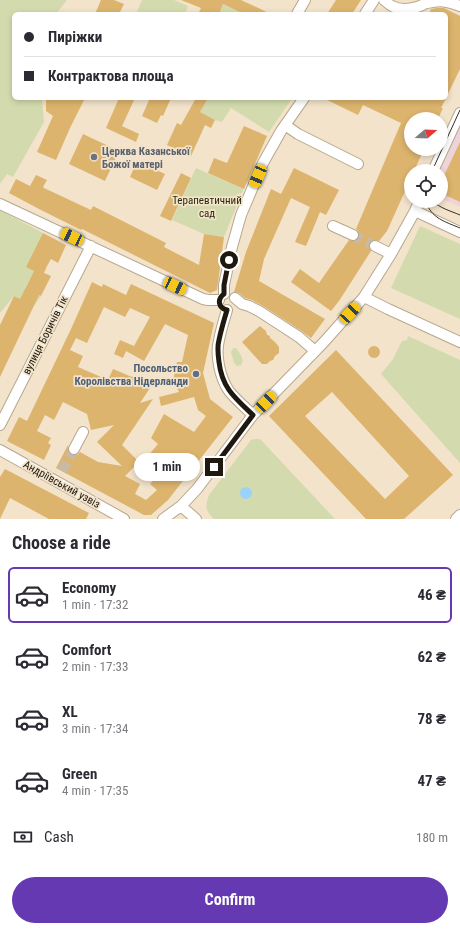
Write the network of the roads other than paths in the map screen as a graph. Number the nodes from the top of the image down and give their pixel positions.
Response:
1 (305, 0) edge
2 (374, 0) edge
3 (384, 0) edge
4 (454, 0) edge
5 (428, 2) edge
6 (460, 5) edge
7 (298, 12) edge
8 (366, 12) edge
9 (303, 100) edge
10 (460, 113) edge
11 (285, 124) junction
12 (358, 164) dead end
13 (436, 164) edge
14 (0, 204) edge
15 (416, 208) edge
16 (415, 211) junction
17 (333, 226) dead end
18 (460, 232) edge
19 (353, 235) tunnel mouth
20 (91, 246) junction
21 (375, 246) tunnel mouth
22 (391, 254) junction
23 (222, 297) junction
24 (364, 297) junction
25 (234, 305) junction
26 (460, 342) edge
27 (315, 351) junction
28 (253, 415) junction
29 (0, 425) edge
30 (83, 432) dead end
31 (74, 449) tunnel mouth
32 (0, 450) edge
33 (62, 471) tunnel mouth
34 (56, 481) junction
35 (181, 506) junction
36 (460, 515) edge
37 (124, 519) edge
38 (163, 519) edge
39 (196, 519) edge
40 (456, 519) edge

1 - 7 street
2 - 8 street
3 - 5 street
4 - 6 street
5 - 6 street
9 - 11 street
10 - 13 street
11 - 12 street
11 - 23 street
14 - 20 street
15 - 16 street
16 - 18 street
16 - 22 street
17 - 19 street
20 - 23 street
20 - 29 street, вулиця Боричів Тік
21 - 22 street
22 - 24 street
23 - 25 street
23 - 25 street
24 - 26 street
24 - 27 street
25 - 27 street
25 - 28 street
27 - 28 street
28 - 35 street
30 - 31 street
32 - 34 street, Андріївський узвіз
33 - 34 street
34 - 37 street, Андріївський узвіз
35 - 38 street
35 - 39 street
36 - 40 street

